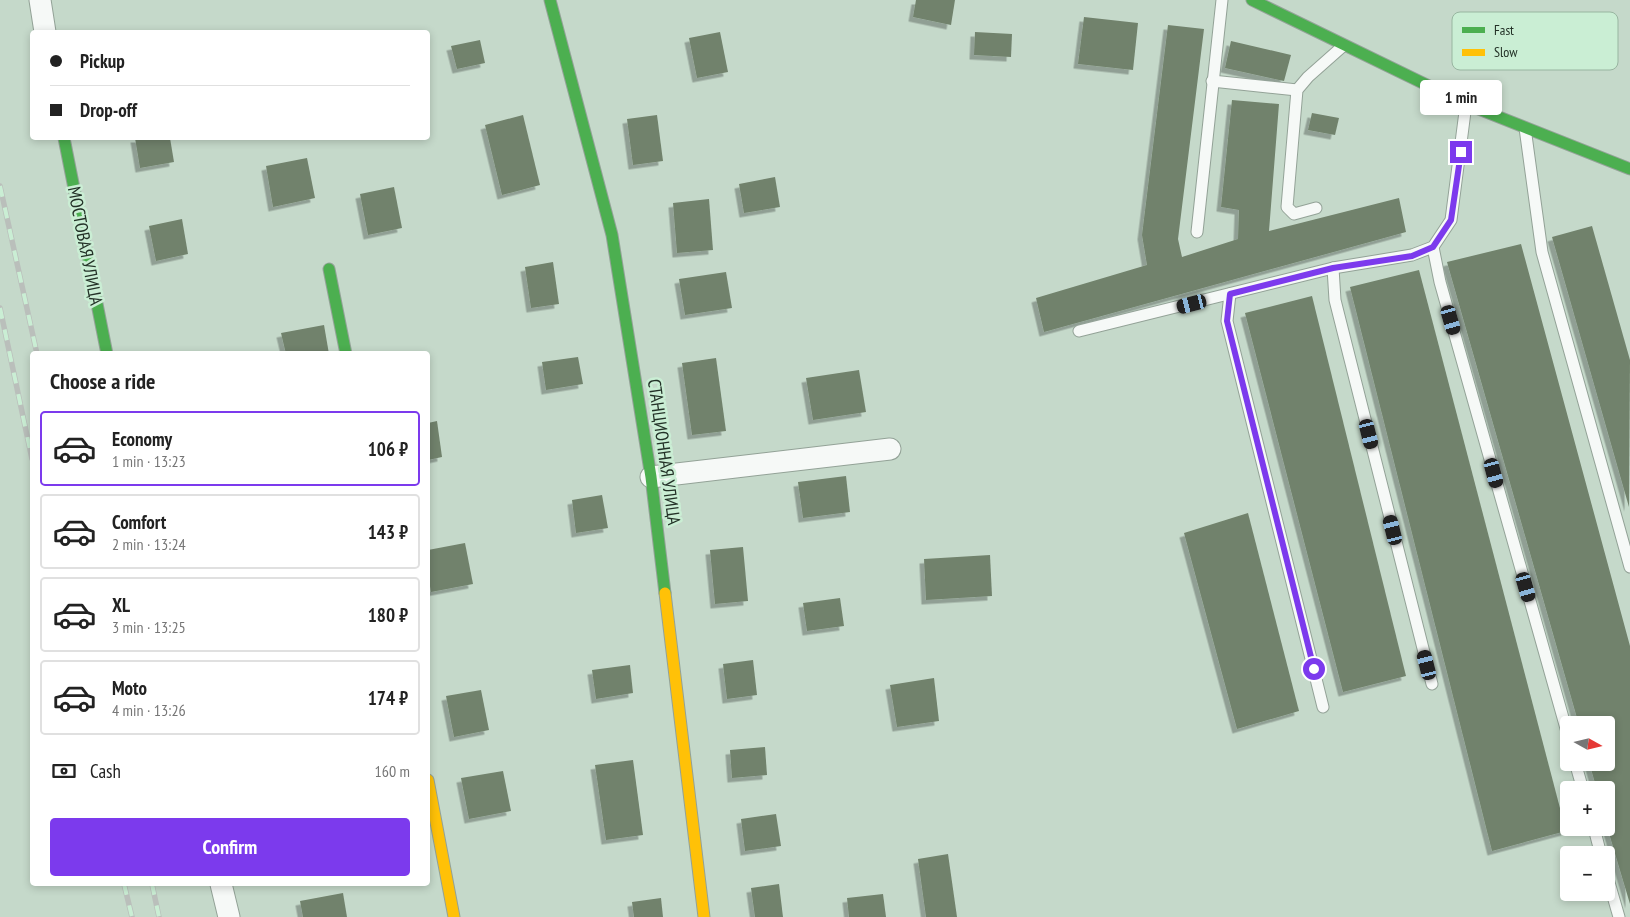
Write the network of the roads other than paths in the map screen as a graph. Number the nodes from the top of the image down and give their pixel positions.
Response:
1 (40, 0) edge
2 (550, 0) edge
3 (1222, 0) edge
4 (1252, 0) edge
5 (45, 30) edge
6 (1344, 44) junction
7 (1212, 81) junction
8 (1297, 90) junction
9 (1466, 104) junction
10 (1524, 126) junction
11 (64, 140) edge
12 (1630, 169) edge
13 (1316, 208) dead end
14 (1197, 232) dead end
15 (1433, 247) junction
16 (1333, 268) junction
17 (329, 269) dead end
18 (1230, 294) junction
19 (1078, 331) dead end
20 (106, 351) edge
21 (345, 351) edge
22 (890, 448) dead end
23 (651, 477) junction
24 (1630, 567) edge
25 (1432, 684) dead end
26 (1323, 707) dead end
27 (1563, 716) edge
28 (430, 791) edge
29 (221, 886) edge
30 (1614, 901) edge
31 (228, 917) edge
32 (454, 917) edge
33 (704, 917) edge
34 (1619, 917) edge

1 - 5 street
2 - 23 street, СТАНЦИОННАЯ УЛИЦА
3 - 7 lane
4 - 6 street
6 - 8 lane
6 - 9 street
7 - 8 lane
7 - 14 lane
8 - 13 lane
9 - 10 street
9 - 15 lane
10 - 12 street
10 - 24 lane
11 - 20 street, МОСТОВАЯ УЛИЦА
15 - 16 lane
15 - 27 lane
16 - 18 lane
16 - 25 lane
17 - 21 street
18 - 19 lane
18 - 26 lane
22 - 23 street
23 - 33 street, СТАНЦИОННАЯ УЛИЦА
28 - 32 street
29 - 31 street
30 - 34 lane

